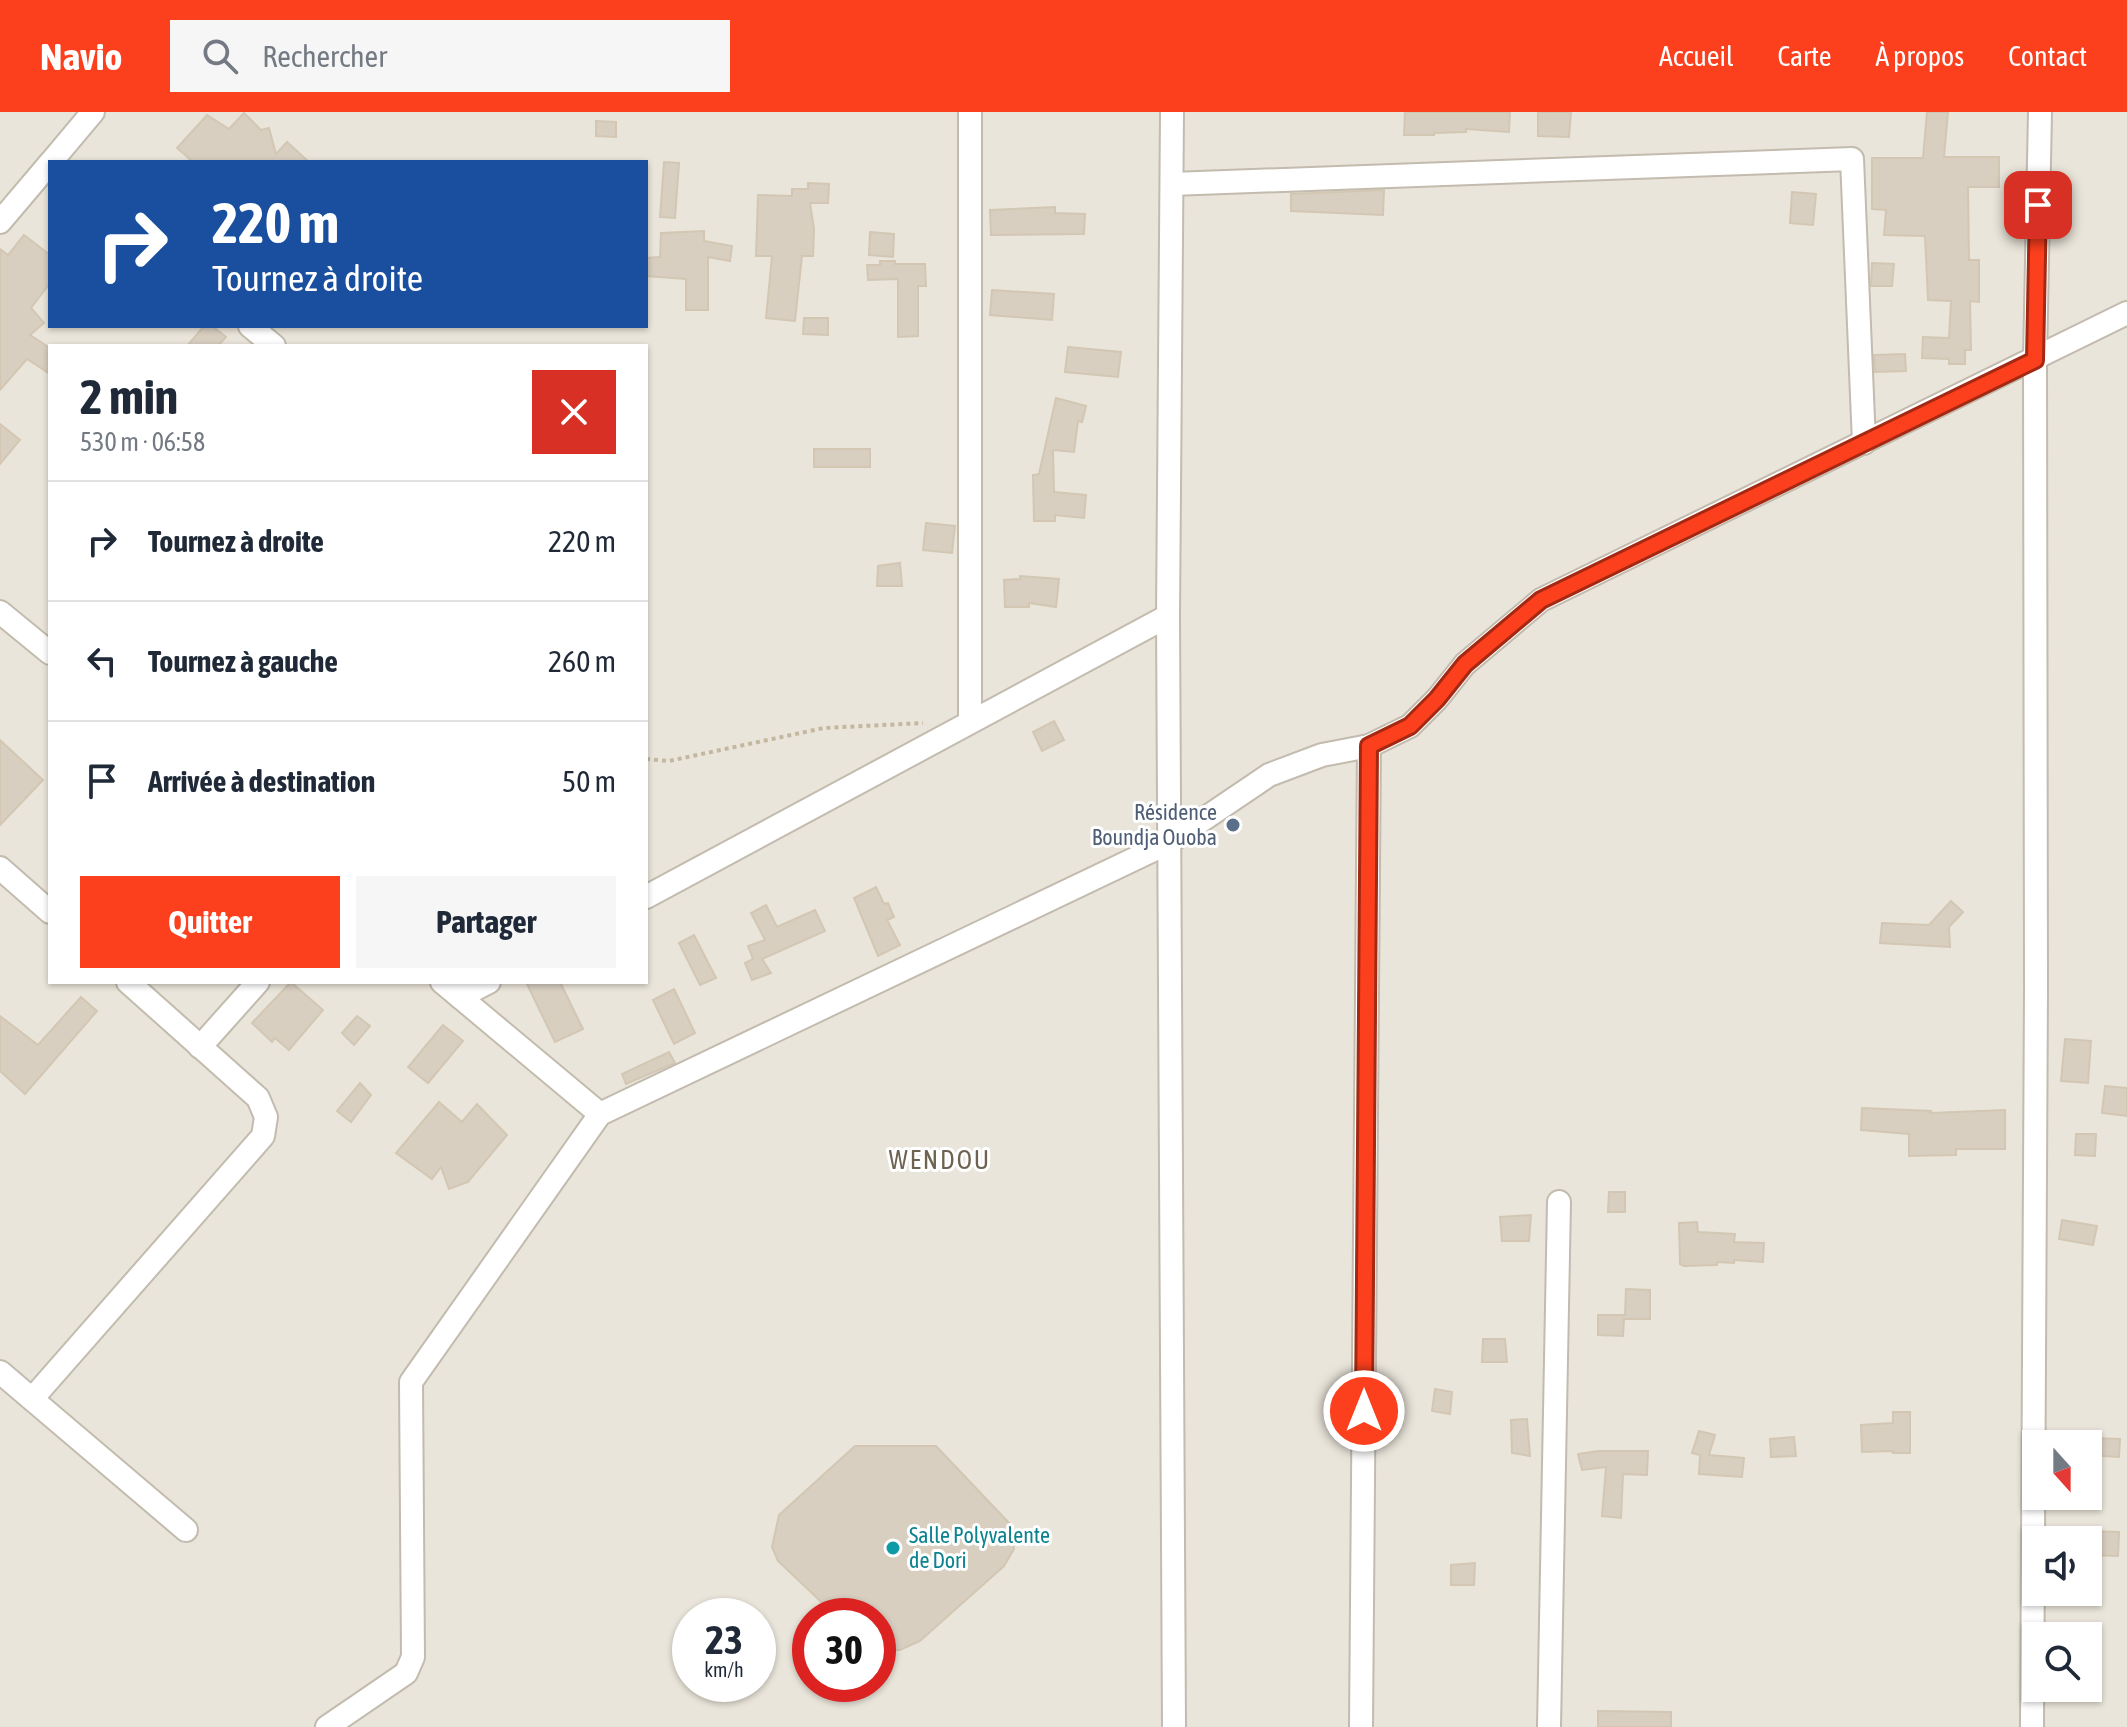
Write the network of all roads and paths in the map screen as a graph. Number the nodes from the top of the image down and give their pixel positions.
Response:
1 (93, 112) edge
2 (970, 112) edge
3 (1172, 112) edge
4 (2040, 112) edge
5 (53, 160) edge
6 (48, 166) edge
7 (1172, 184) junction
8 (0, 222) edge
9 (2127, 313) edge
10 (252, 328) edge
11 (272, 344) edge
12 (2035, 360) junction
13 (1864, 443) junction
14 (0, 612) edge
15 (1168, 616) junction
16 (48, 651) edge
17 (970, 721) junction
18 (926, 723) dead end
19 (1369, 746) junction
20 (648, 759) edge
21 (1170, 842) junction
22 (0, 868) edge
23 (648, 896) edge
24 (48, 910) edge
25 (130, 984) edge
26 (256, 984) edge
27 (444, 984) edge
28 (485, 984) edge
29 (460, 997) junction
30 (200, 1047) junction
31 (600, 1114) junction
32 (1559, 1202) dead end
33 (0, 1372) edge
34 (32, 1399) junction
35 (186, 1530) dead end
36 (327, 1727) edge
37 (1174, 1727) edge
38 (1361, 1727) edge
39 (1549, 1727) edge
40 (2032, 1727) edge

1 - 5 street
2 - 17 street
3 - 7 street
4 - 12 street
6 - 8 street
7 - 13 street
7 - 15 street
9 - 12 street
10 - 11 street
12 - 13 street
12 - 40 street
13 - 19 street
14 - 16 street
15 - 17 street
15 - 21 street
17 - 23 street
18 - 20 path
19 - 21 street
19 - 38 street
21 - 31 street
21 - 37 street
22 - 24 street
25 - 30 street
26 - 30 street
27 - 29 street
28 - 29 street
29 - 31 street
30 - 34 street
31 - 36 street
32 - 39 street
33 - 34 street
34 - 35 street

